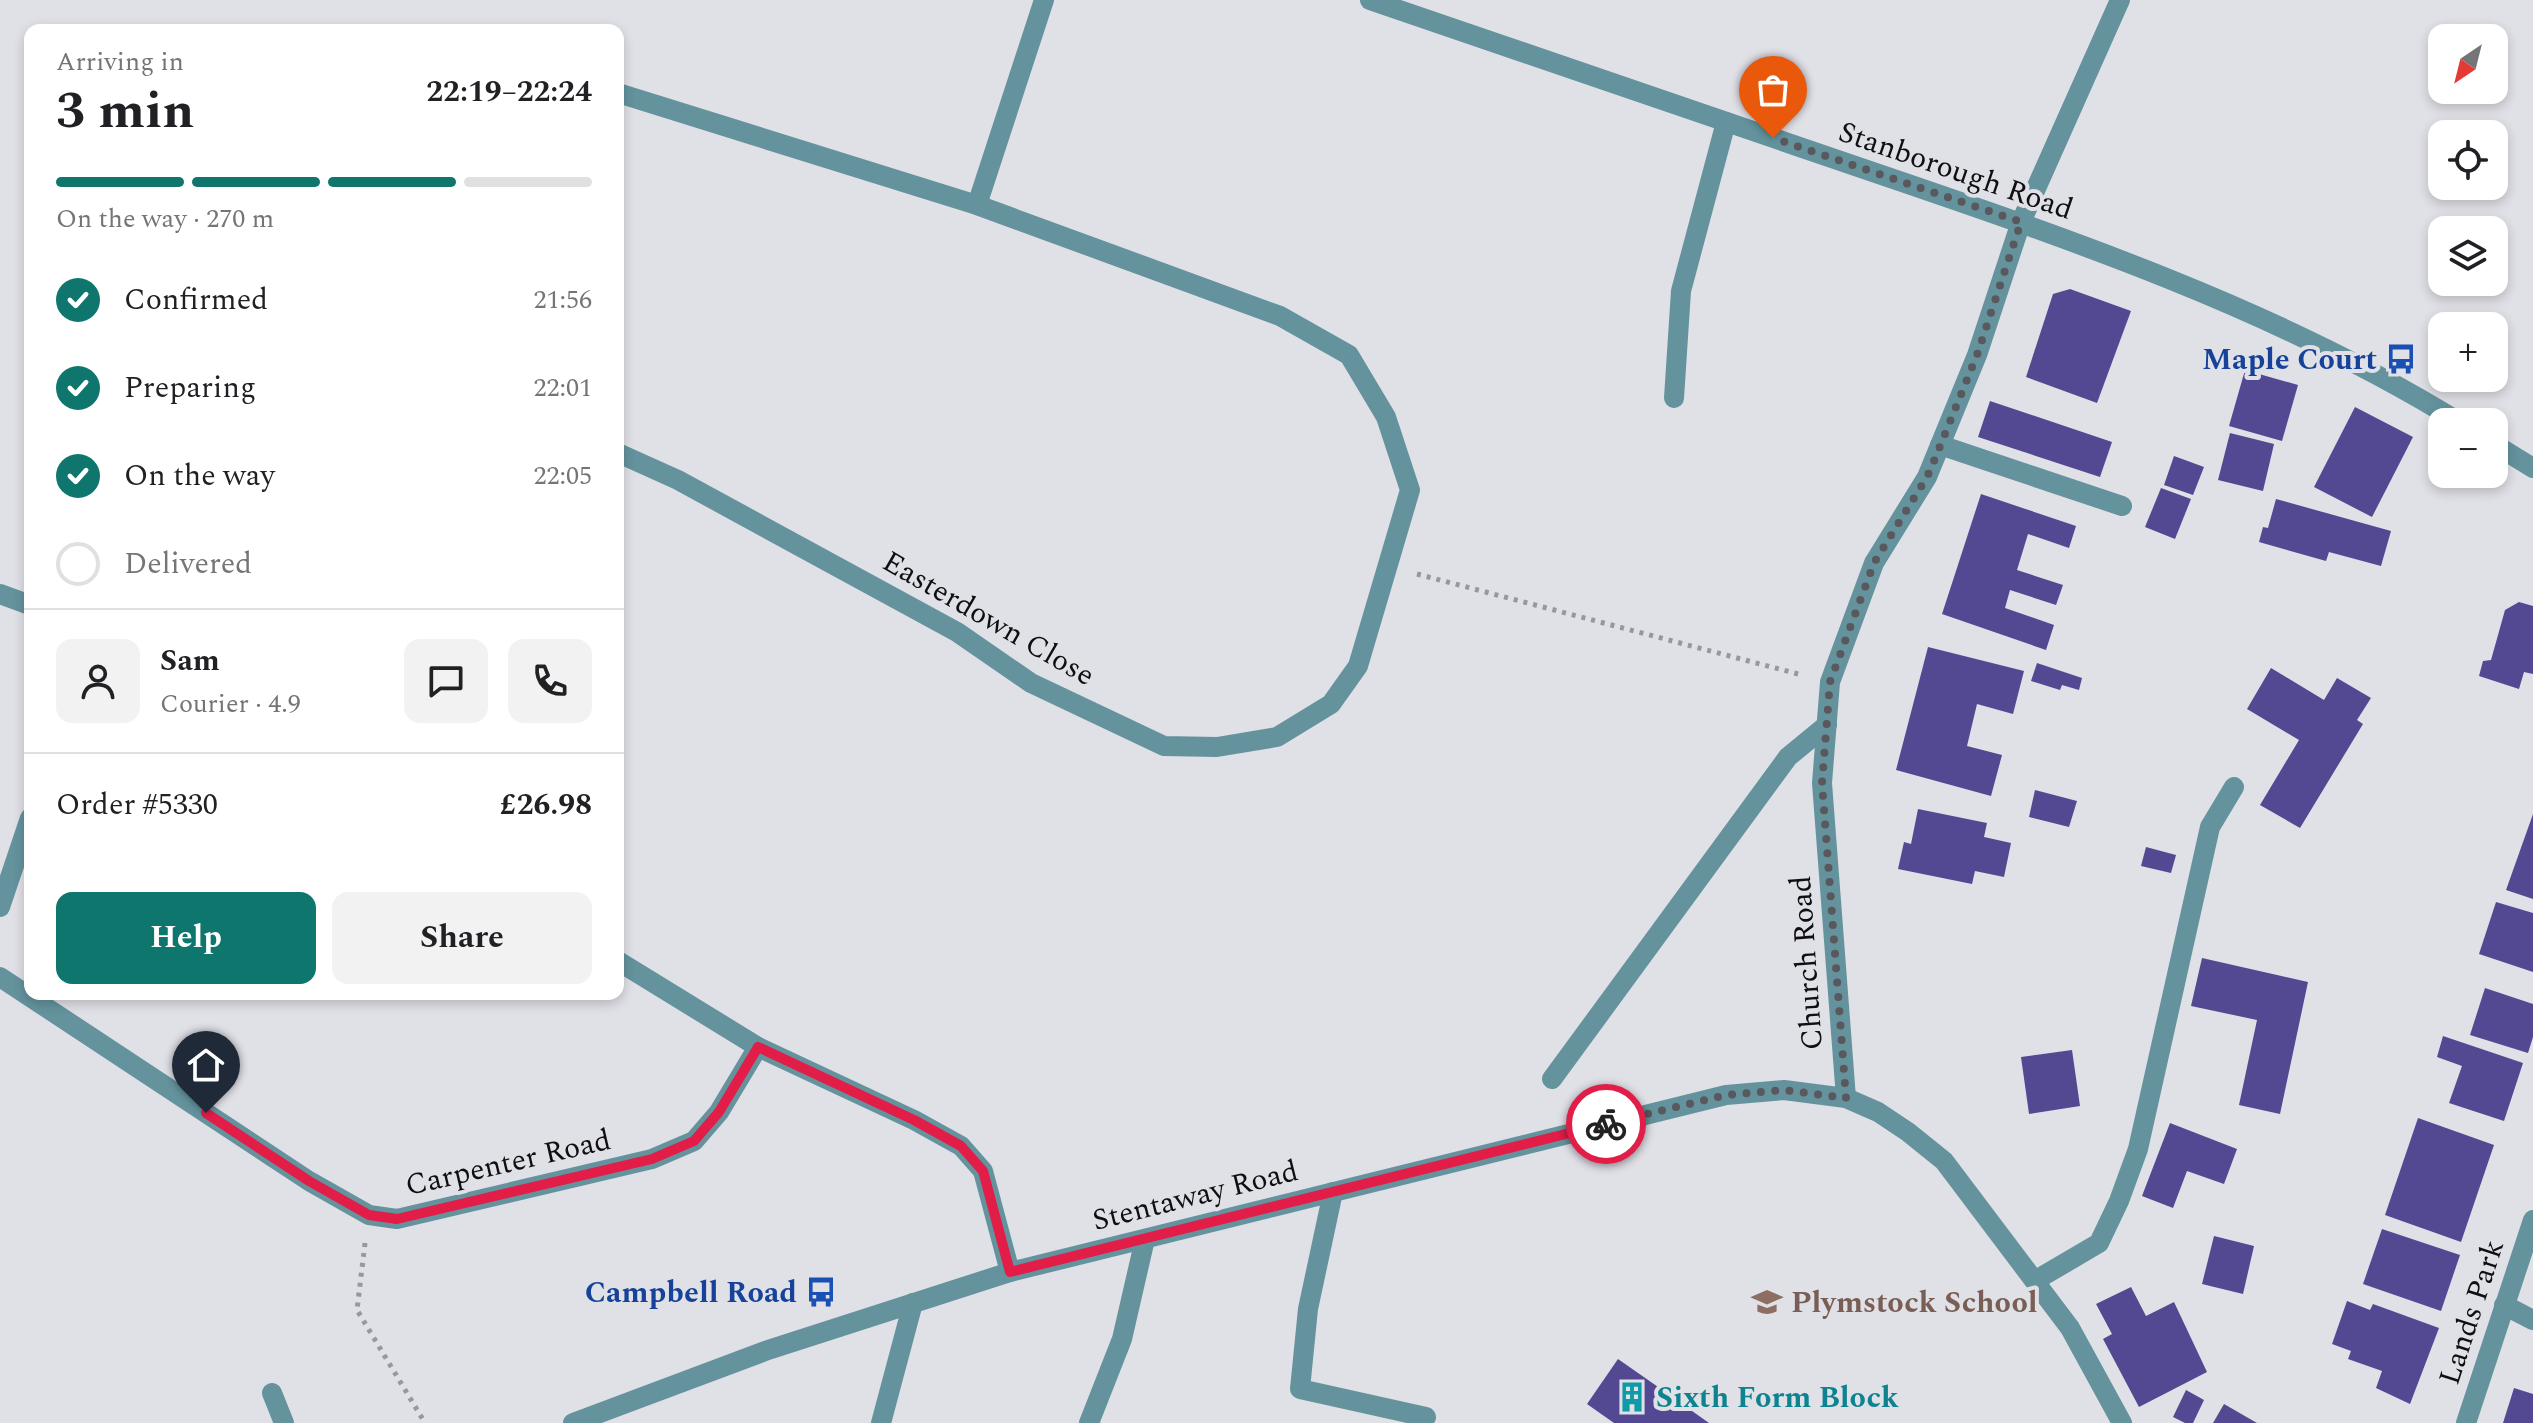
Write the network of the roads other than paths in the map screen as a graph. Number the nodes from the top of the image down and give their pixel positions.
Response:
1 (1044, 0) edge
2 (1370, 0) edge
3 (2120, 0) edge
4 (624, 95) edge
5 (1726, 122) junction
6 (977, 205) junction
7 (2021, 222) junction
8 (1674, 398) dead end
9 (2434, 408) edge
10 (1940, 445) junction
11 (2508, 453) edge
12 (624, 456) edge
13 (2533, 468) edge
14 (2122, 506) dead end
15 (0, 594) edge
16 (24, 603) edge
17 (1827, 725) junction
18 (2234, 787) dead end
19 (24, 836) edge
20 (0, 907) edge
21 (624, 965) edge
22 (0, 977) edge
23 (24, 993) edge
24 (35, 1000) edge
25 (758, 1047) junction
26 (1552, 1079) dead end
27 (1846, 1098) junction
28 (1333, 1192) junction
29 (2533, 1220) edge
30 (1145, 1239) junction
31 (1010, 1272) junction
32 (2036, 1280) junction
33 (913, 1303) junction
34 (2504, 1305) junction
35 (2533, 1320) edge
36 (272, 1393) dead end
37 (1426, 1417) dead end
38 (284, 1423) edge
39 (573, 1423) edge
40 (881, 1423) edge
41 (1089, 1423) edge
42 (2122, 1423) edge
43 (2466, 1423) edge

1 - 6 street
2 - 5 street, Stanborough Road
3 - 7 street, Church Road
4 - 6 street, Easterdown Close
5 - 7 street, Stanborough Road
5 - 8 street
6 - 12 street, Easterdown Close
7 - 9 street, Stanborough Road
7 - 10 street, Church Road
10 - 14 street
10 - 17 street, Church Road
11 - 13 street
15 - 16 street
17 - 26 street
17 - 27 street, Church Road
18 - 32 street
19 - 20 street
21 - 25 street
22 - 23 street, Carpenter Road
24 - 25 street, Carpenter Road
25 - 31 street
27 - 28 street, Stentaway Road
27 - 32 street
28 - 30 street, Stentaway Road
28 - 37 street
29 - 34 street, Lands Park
30 - 31 street, Stentaway Road
30 - 41 street
31 - 33 street, Stentaway Road
32 - 42 street
33 - 39 street, Stentaway Road
33 - 40 street
34 - 35 street
34 - 43 street, Lands Park
36 - 38 street

